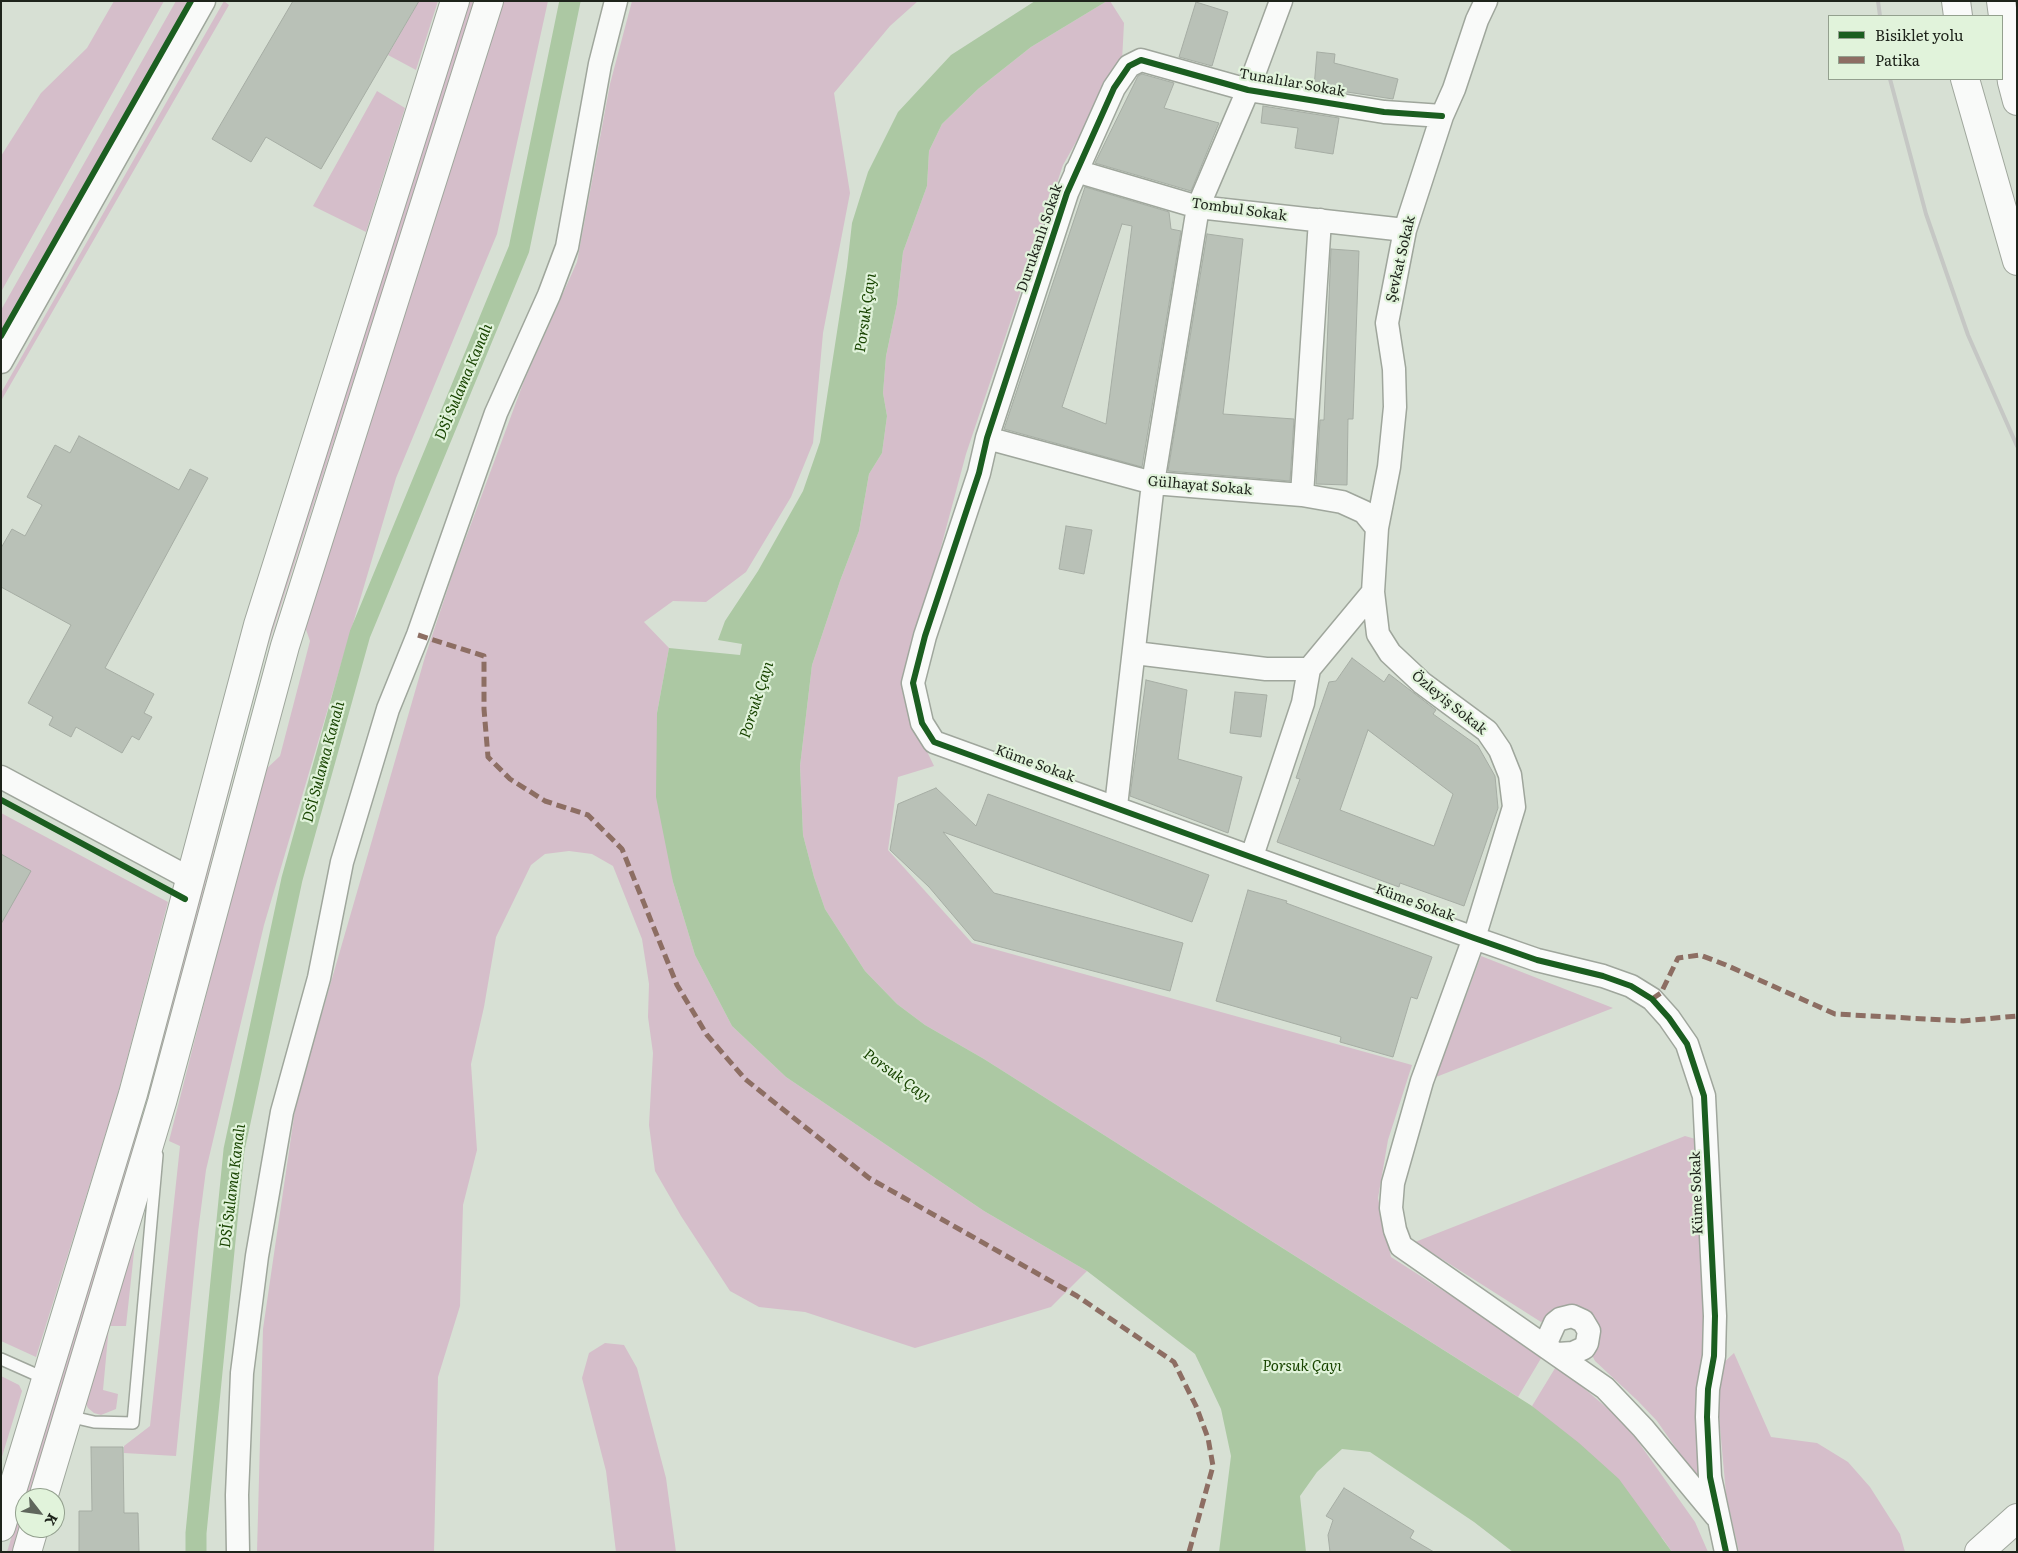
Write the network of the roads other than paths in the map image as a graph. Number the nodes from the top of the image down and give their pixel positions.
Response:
1 (204, 1) edge
2 (455, 1) edge
3 (489, 1) edge
4 (616, 1) edge
5 (1280, 1) edge
6 (1486, 1) edge
7 (1956, 1) edge
8 (2001, 1) edge
9 (1958, 15) edge
10 (2003, 15) edge
11 (2003, 16) edge
12 (1140, 60) joint
13 (1965, 80) edge
14 (1248, 90) junction
15 (2017, 101) edge
16 (1442, 116) junction
17 (1076, 171) junction
18 (1198, 207) junction
19 (1320, 220) junction
20 (1405, 230) junction
21 (2017, 261) edge
22 (1, 362) edge
23 (987, 438) junction
24 (1153, 484) junction
25 (1302, 495) junction
26 (1377, 528) junction
27 (1373, 592) junction
28 (1134, 653) junction
29 (1309, 669) junction
30 (1, 778) edge
31 (1116, 806) junction
32 (1252, 856) junction
33 (190, 878) junction
34 (1474, 938) junction
35 (133, 1094) junction
36 (162, 1102) junction
37 (1, 1359) edge
38 (46, 1379) junction
39 (68, 1416) junction
40 (46, 1488) edge
41 (2017, 1518) edge
42 (1718, 1519) junction
43 (1, 1527) edge
44 (31, 1538) edge
45 (27, 1552) edge
46 (238, 1552) edge
47 (1726, 1552) edge
48 (1979, 1552) edge

1 - 22 street
2 - 33 main road
3 - 36 main road
4 - 46 street
5 - 14 street
6 - 16 street, Şevkat Sokak
7 - 9 main road
8 - 10 main road
11 - 15 main road
12 - 14 street, Tunalılar Sokak
12 - 17 street, Durukanlı Sokak
13 - 21 main road
14 - 16 street, Tunalılar Sokak
14 - 18 street
16 - 20 street, Şevkat Sokak
17 - 18 street, Tombul Sokak
17 - 23 street, Durukanlı Sokak
18 - 19 street, Tombul Sokak
18 - 24 street
19 - 20 street, Tombul Sokak
19 - 25 street
20 - 26 street, Şevkat Sokak
23 - 24 street, Gülhayat Sokak
23 - 31 street, Küme Sokak
24 - 25 street, Gülhayat Sokak
24 - 28 street
25 - 26 street, Gülhayat Sokak
26 - 27 street, Özleyiş Sokak
27 - 29 street
27 - 34 street, Özleyiş Sokak
28 - 29 street
28 - 31 street
29 - 32 street
30 - 33 street
31 - 32 street, Küme Sokak
32 - 34 street, Küme Sokak
33 - 35 main road
34 - 42 street, Küme Sokak
34 - 42 street, Özleyiş Sokak
35 - 36 street
35 - 38 main road
36 - 39 main road
36 - 39 lane
37 - 38 lane
38 - 43 main road
39 - 40 main road
41 - 48 main road
42 - 47 street, Küme Sokak
44 - 45 main road

